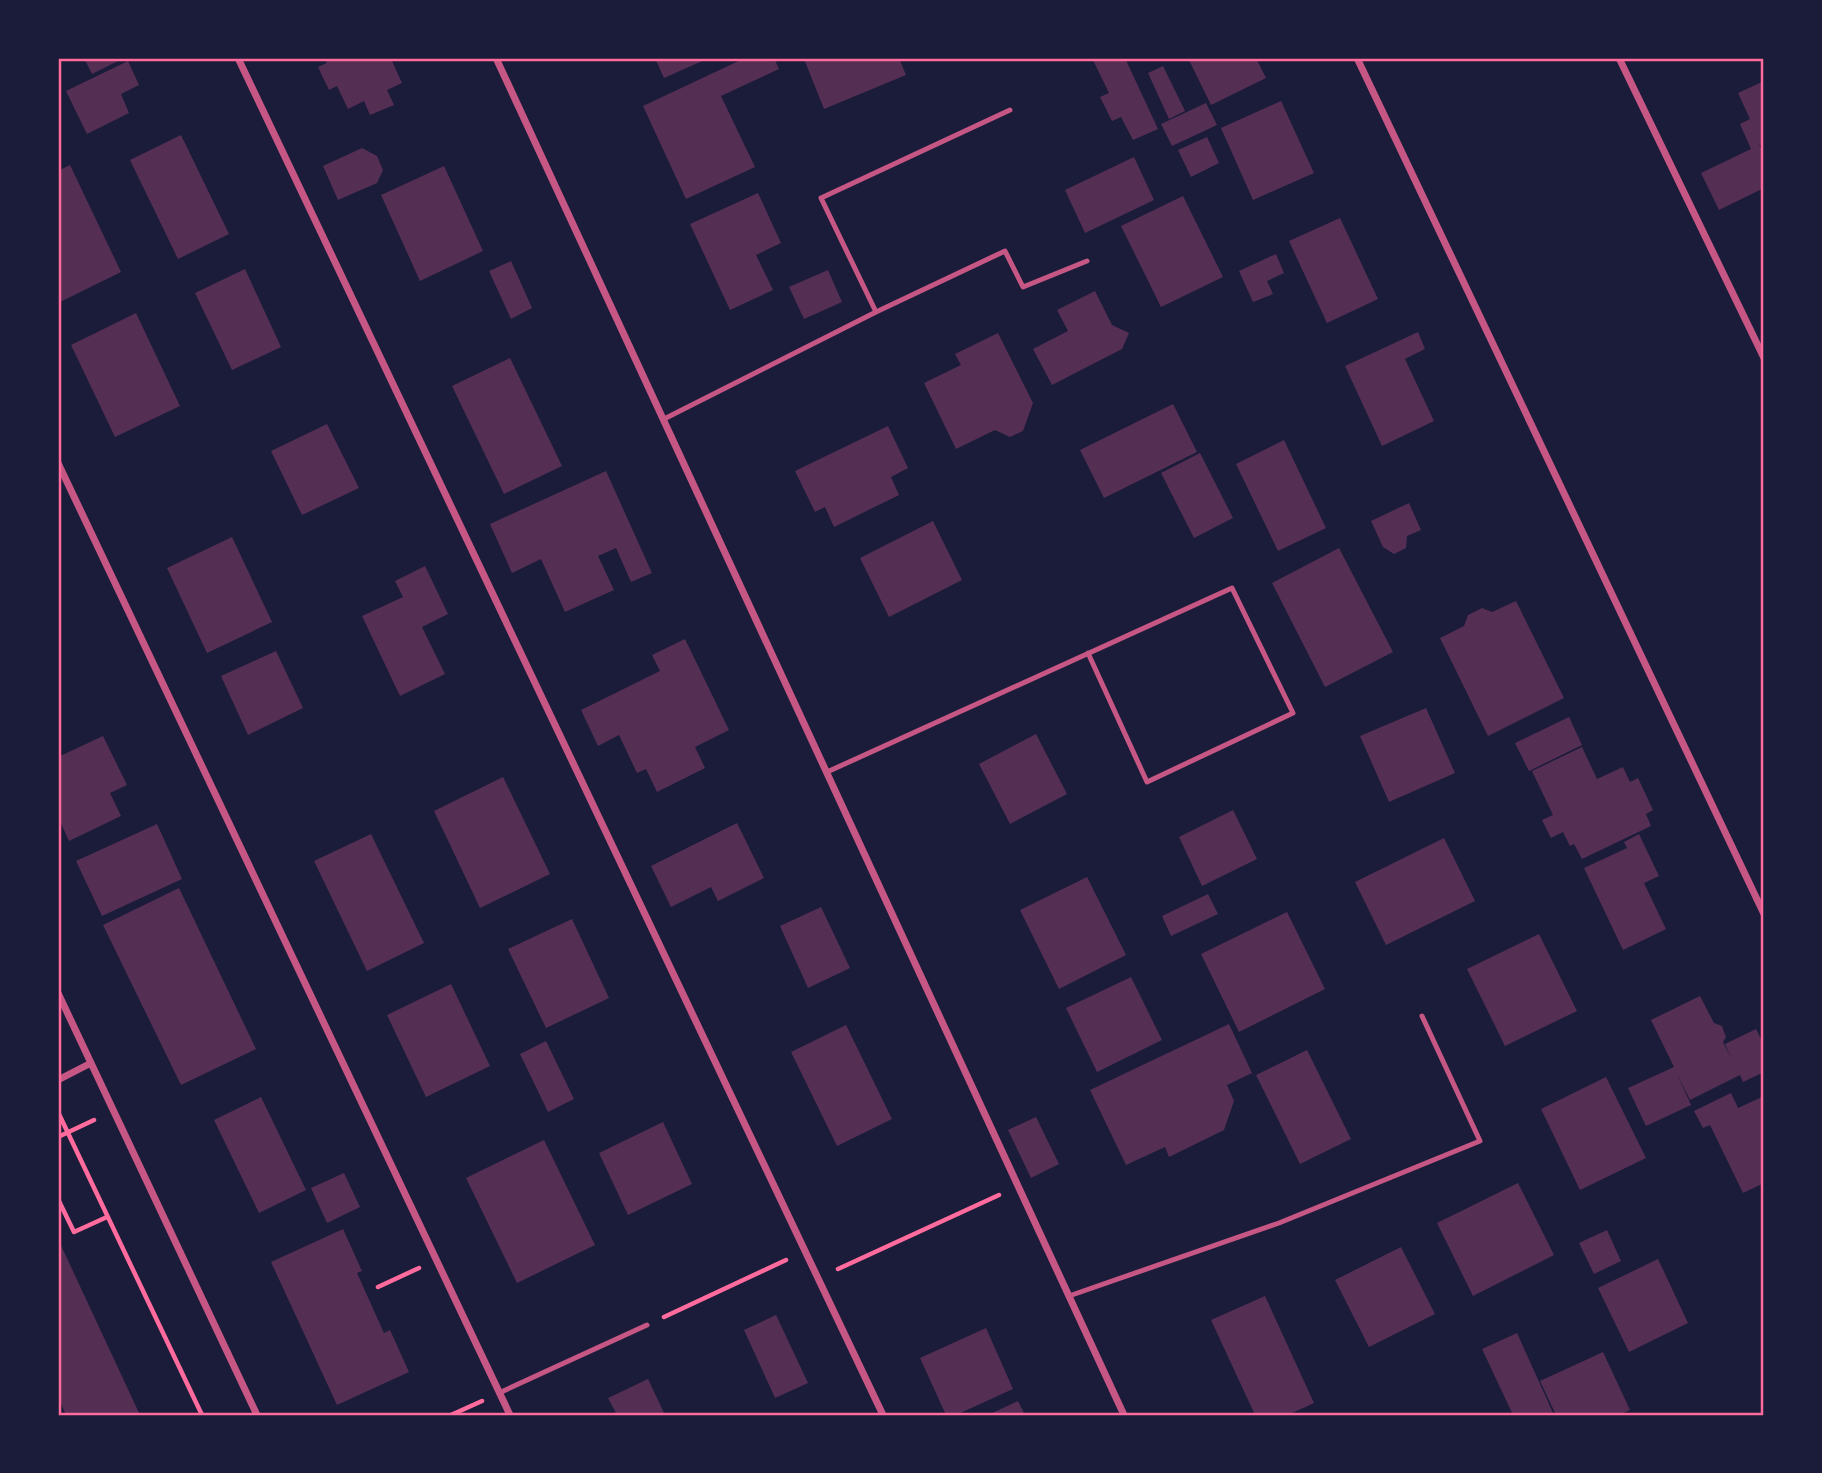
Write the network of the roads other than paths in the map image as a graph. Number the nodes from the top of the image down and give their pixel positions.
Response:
1 (238, 58) edge
2 (496, 58) edge
3 (1357, 58) edge
4 (1619, 58) edge
5 (1010, 110) dead end
6 (1087, 261) dead end
7 (876, 312) junction
8 (1764, 358) edge
9 (664, 419) junction
10 (58, 463) edge
11 (1088, 653) junction
12 (827, 772) junction
13 (1764, 914) edge
14 (58, 993) edge
15 (1422, 1016) dead end
16 (91, 1063) junction
17 (58, 1080) edge
18 (1069, 1296) junction
19 (648, 1325) road end
20 (499, 1393) junction
21 (257, 1415) edge
22 (510, 1415) edge
23 (883, 1415) edge
24 (1124, 1415) edge

1 - 23 street
2 - 9 street
3 - 13 street
4 - 8 street
5 - 7 lane
6 - 7 lane
7 - 9 lane
9 - 12 street
10 - 20 street
11 - 11 lane
11 - 12 lane
12 - 18 street
14 - 16 street
15 - 18 lane
16 - 17 street
16 - 21 street
18 - 24 street
19 - 20 lane
20 - 22 street

